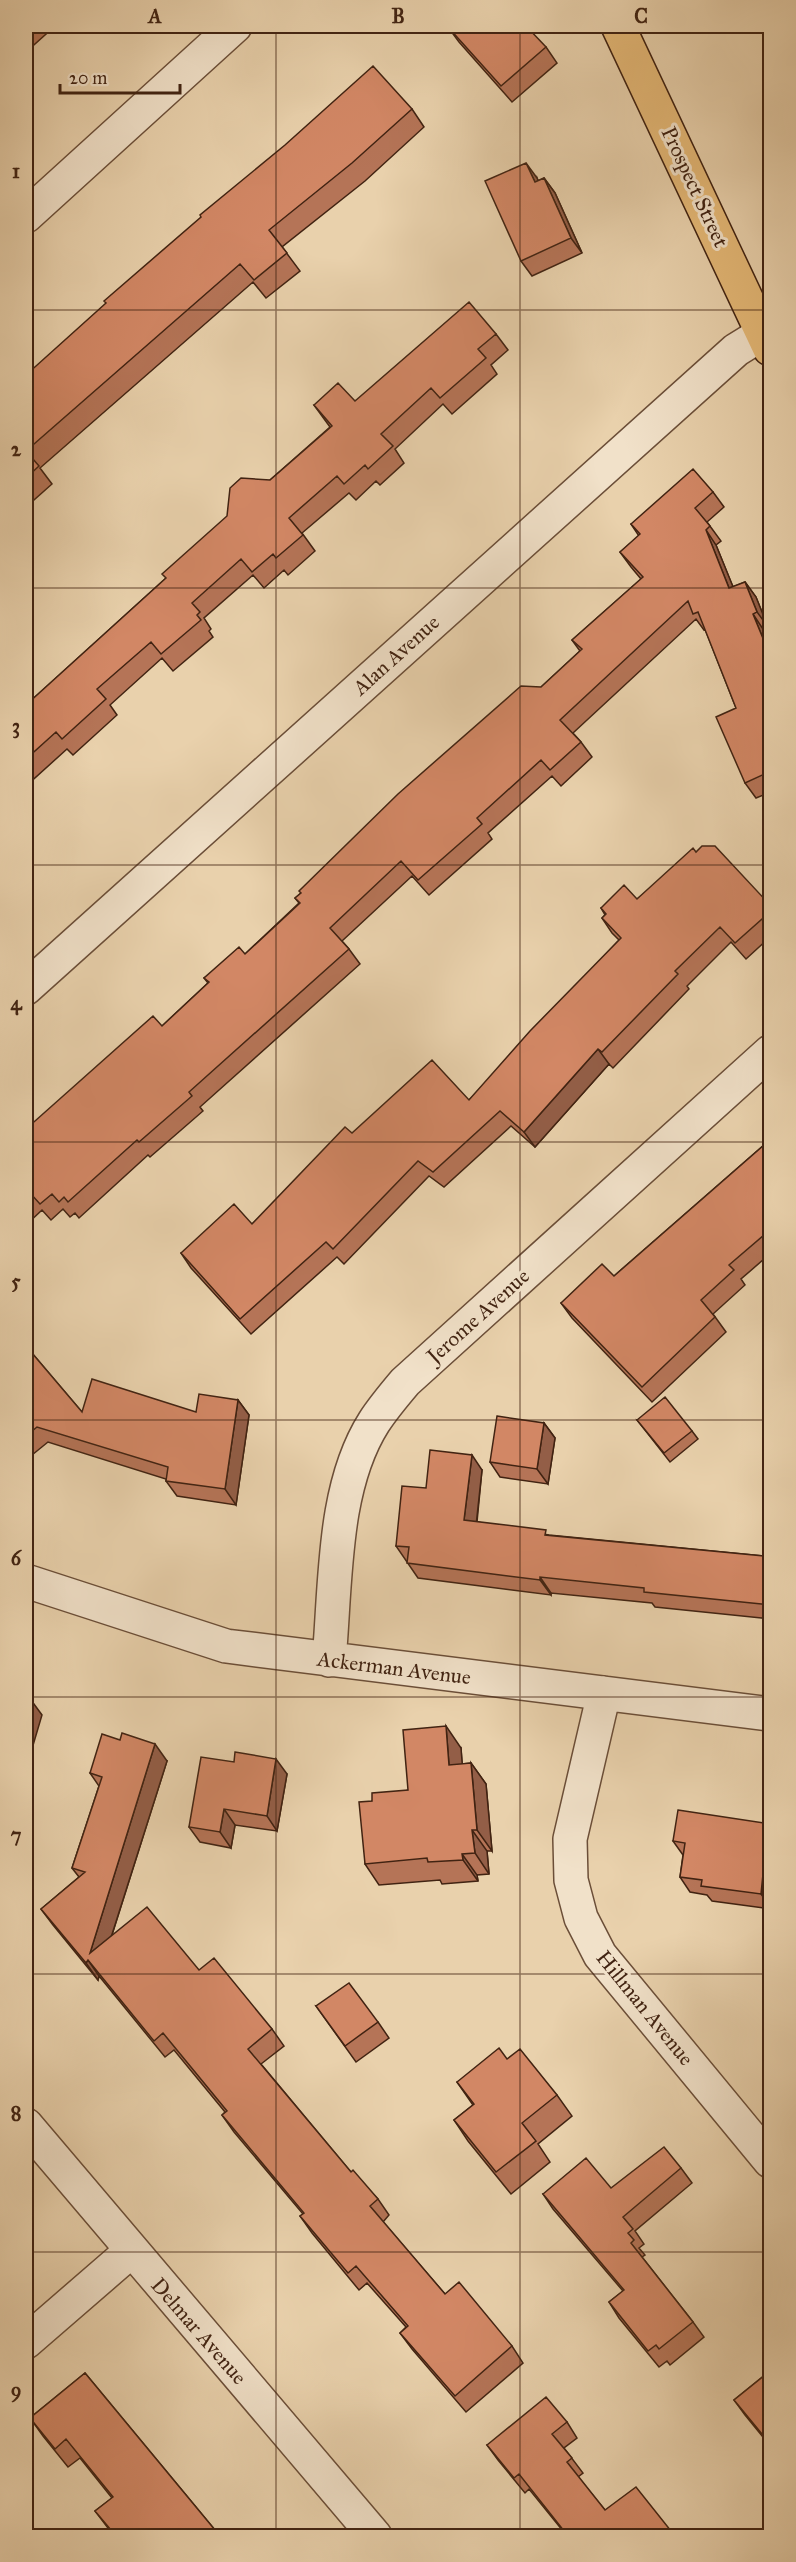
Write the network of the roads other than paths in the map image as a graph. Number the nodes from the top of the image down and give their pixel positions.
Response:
1 (235, 26) edge
2 (618, 26) edge
3 (26, 216) edge
4 (768, 337) edge
5 (26, 988) edge
6 (771, 1052) edge
7 (26, 1581) edge
8 (329, 1660) junction
9 (604, 1693) junction
10 (771, 1714) edge
11 (26, 2125) edge
12 (771, 2161) edge
13 (131, 2251) junction
14 (26, 2342) edge
15 (375, 2536) edge

1 - 3 street
2 - 4 main road, Prospect Street
4 - 5 street, Alan Avenue
6 - 8 street, Jerome Avenue
7 - 8 street, Ackerman Avenue
8 - 9 street, Ackerman Avenue
9 - 10 street, Ackerman Avenue
9 - 12 street, Hillman Avenue
11 - 13 street, Delmar Avenue
13 - 14 street
13 - 15 street, Delmar Avenue

